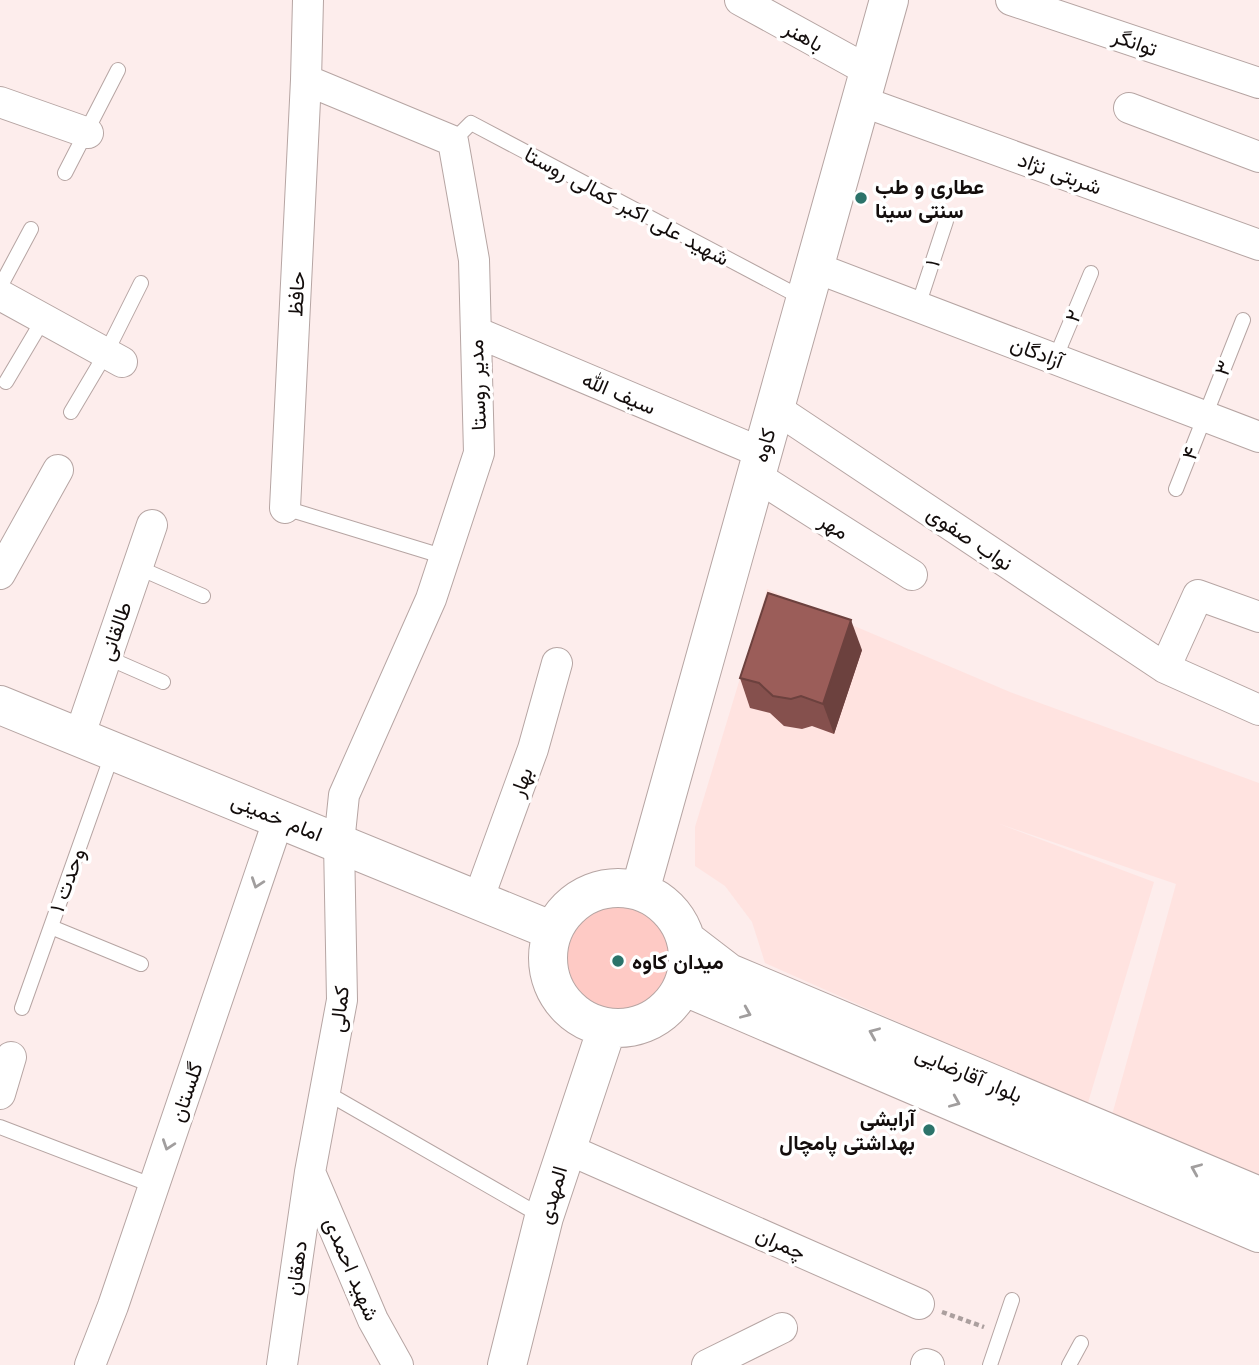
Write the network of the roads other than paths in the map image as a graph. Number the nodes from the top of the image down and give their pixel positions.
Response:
1 (308, 0) edge
2 (740, 0) edge
3 (889, 0) edge
4 (1011, 0) edge
5 (118, 70) dead end
6 (306, 80) junction
7 (1259, 83) edge
8 (865, 86) junction
9 (0, 102) edge
10 (1129, 108) dead end
11 (88, 134) junction
12 (453, 141) junction
13 (1259, 157) edge
14 (65, 173) dead end
15 (946, 221) dead end
16 (31, 229) dead end
17 (1259, 245) edge
18 (1091, 273) dead end
19 (141, 283) dead end
20 (810, 283) junction
21 (0, 287) edge
22 (0, 295) edge
23 (918, 306) junction
24 (44, 318) junction
25 (1242, 320) dead end
26 (476, 332) junction
27 (114, 358) junction
28 (1055, 359) junction
29 (6, 382) dead end
30 (775, 408) junction
31 (71, 412) dead end
32 (1204, 416) junction
33 (1259, 437) edge
34 (759, 465) junction
35 (58, 470) dead end
36 (1177, 489) dead end
37 (285, 508) joint
38 (152, 525) dead end
39 (445, 557) junction
40 (137, 567) junction
41 (0, 574) edge
42 (912, 575) dead end
43 (203, 596) dead end
44 (1259, 617) edge
45 (106, 657) junction
46 (557, 663) dead end
47 (1165, 668) junction
48 (163, 682) dead end
49 (0, 705) edge
50 (1259, 710) edge
51 (96, 744) junction
52 (279, 818) junction
53 (339, 843) junction
54 (640, 891) junction
55 (478, 900) junction
56 (51, 927) junction
57 (553, 931) junction
58 (686, 940) junction
59 (141, 964) dead end
60 (683, 986) junction
61 (22, 1008) dead end
62 (607, 1028) junction
63 (11, 1057) dead end
64 (327, 1093) junction
65 (0, 1094) edge
66 (0, 1127) edge
67 (565, 1148) junction
68 (310, 1172) junction
69 (154, 1186) junction
70 (1259, 1196) edge
71 (544, 1217) junction
72 (1259, 1233) edge
73 (1012, 1300) dead end
74 (919, 1304) road end
75 (782, 1328) dead end
76 (1082, 1343) dead end
77 (90, 1365) edge
78 (282, 1365) edge
79 (398, 1365) edge
80 (507, 1365) edge
81 (707, 1365) edge
82 (990, 1365) edge
83 (1069, 1365) edge

1 - 6 street
2 - 8 street, باهنر
3 - 8 street, کاوه
4 - 7 street, توانگر
5 - 11 lane
6 - 12 street
6 - 37 street, حافظ
8 - 17 street, شربتی نژاد
8 - 20 street, کاوه
9 - 11 street
10 - 13 street
11 - 14 lane
12 - 20 lane, شهید علی اکبر کمالی روستا
12 - 26 street, مدیر روستا
15 - 23 lane, ۱
16 - 21 lane
18 - 28 lane, ۲
19 - 27 lane
20 - 23 street, آزادگان
20 - 30 street, کاوه
22 - 24 street
23 - 28 street, آزادگان
24 - 27 street
24 - 29 lane
25 - 32 lane, ۳
26 - 34 street, سیف الله
26 - 39 street, مدیر روستا
27 - 31 lane
28 - 32 street, آزادگان
30 - 34 street, کاوه
30 - 47 street, نواب صفوی
32 - 33 street, آزادگان
32 - 36 lane, ۴
34 - 42 street, مهر
34 - 54 street, کاوه
35 - 41 street
37 - 39 lane
38 - 40 street, طالقانی
39 - 53 street, مدیر روستا
40 - 43 lane
40 - 45 street, طالقانی
44 - 47 street
45 - 48 lane
45 - 51 street, طالقانی
46 - 55 street, بهار
47 - 50 street, نواب صفوی
49 - 51 street, امام خمینی
51 - 52 street, امام خمینی
51 - 56 lane, وحدت ۱
52 - 53 street, امام خمینی
52 -> 69 street, گلستان
53 - 55 street, امام خمینی
53 - 64 street, کمالی
54 - 57 street
54 - 58 street
55 - 57 street, امام خمینی
56 - 59 lane
56 - 61 lane, وحدت ۱
57 - 62 street
58 - 60 street
70 -> 58 street, بلوار آقارضایی
60 - 62 street
60 -> 72 street, بلوار آقارضایی
62 - 67 street, المهدی
63 - 65 street
64 - 68 street, کمالی
64 - 71 lane
66 - 69 lane
67 - 71 street, المهدی
67 - 74 street, چمران
68 - 78 street, دهقان
68 - 79 street, شهید احمدی
69 - 77 street, گلستان
71 - 80 street, المهدی
73 - 82 lane
75 - 81 street
76 - 83 lane

